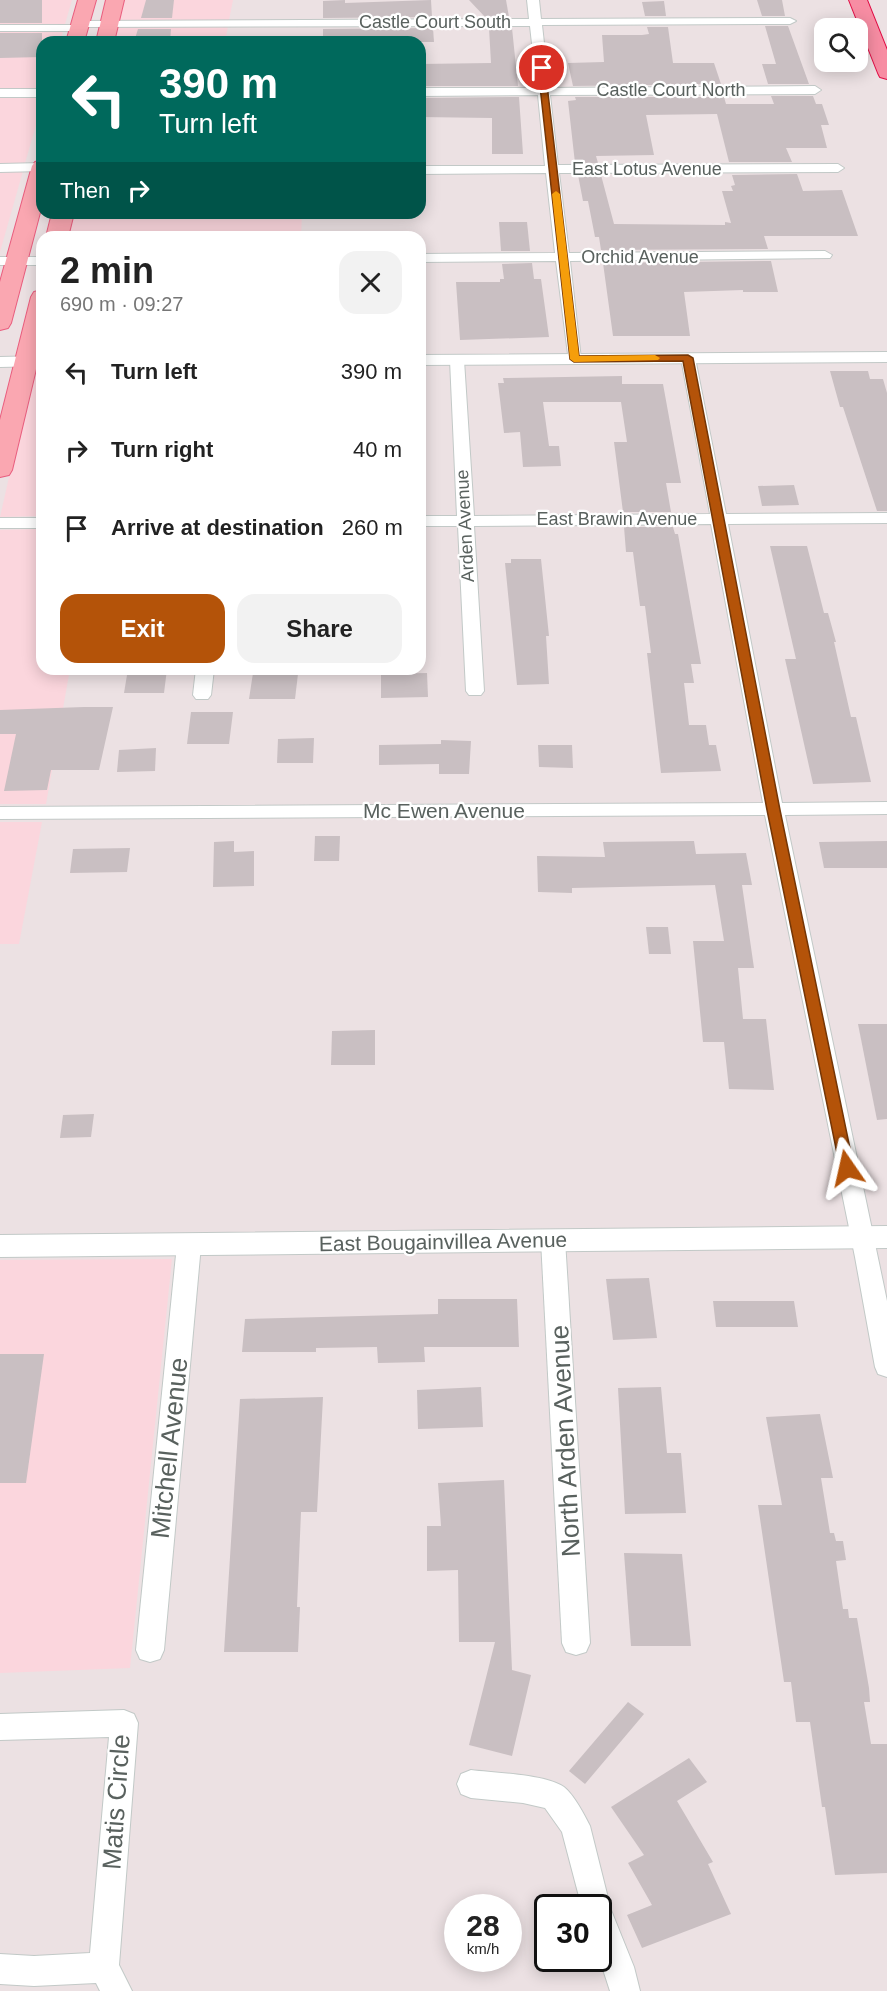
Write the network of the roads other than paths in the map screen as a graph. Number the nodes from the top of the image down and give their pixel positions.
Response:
1 (87, 0) edge
2 (115, 0) edge
3 (533, 0) edge
4 (858, 0) edge
5 (790, 21) dead end
6 (536, 22) junction
7 (110, 24) junction
8 (0, 28) edge
9 (78, 31) edge
10 (107, 36) edge
11 (868, 41) edge
12 (879, 53) junction
13 (887, 73) edge
14 (815, 90) dead end
15 (544, 91) junction
16 (426, 92) edge
17 (0, 93) edge
18 (36, 93) edge
19 (36, 167) edge
20 (0, 168) edge
21 (838, 168) dead end
22 (426, 170) edge
23 (554, 170) junction
24 (36, 184) edge
25 (825, 255) dead end
26 (563, 257) junction
27 (426, 258) edge
28 (8, 261) edge
29 (36, 261) edge
30 (0, 323) edge
31 (36, 345) edge
32 (887, 357) edge
33 (688, 358) junction
34 (574, 359) junction
35 (426, 360) edge
36 (458, 360) junction
37 (34, 361) edge
38 (0, 362) edge
39 (0, 470) edge
40 (718, 518) junction
41 (887, 518) edge
42 (426, 521) edge
43 (464, 521) junction
44 (0, 523) edge
45 (36, 523) edge
46 (204, 675) edge
47 (475, 691) dead end
48 (202, 695) dead end
49 (887, 808) edge
50 (774, 810) junction
51 (0, 813) edge
52 (875, 1237) edge
53 (553, 1240) junction
54 (189, 1245) junction
55 (0, 1246) edge
56 (887, 1367) edge
57 (576, 1643) dead end
58 (150, 1650) dead end
59 (0, 1727) edge
60 (471, 1784) dead end
61 (593, 1894) edge
62 (612, 1950) edge
63 (0, 1969) edge
64 (111, 1979) edge
65 (625, 1991) edge

1 - 9 main road
2 - 7 main road
3 - 6 street
4 - 12 highway
5 - 6 street, Castle Court South
6 - 7 street, Castle Court South
6 - 15 street
7 - 9 street, Castle Court South
7 - 10 main road
8 - 9 street, Castle Court South
11 - 12 highway
12 - 13 highway
14 - 15 street, Castle Court North
15 - 16 street, Castle Court North
15 - 23 street
17 - 18 street
19 - 20 street
21 - 23 street, East Lotus Avenue
22 - 23 street, East Lotus Avenue
23 - 26 street
24 - 28 main road
25 - 26 street, Orchid Avenue
26 - 27 street, Orchid Avenue
26 - 34 street
28 - 29 street
28 - 30 main road
31 - 37 main road
32 - 33 street
33 - 34 street
33 - 40 street
34 - 36 street
35 - 36 street
36 - 43 street, Arden Avenue
37 - 38 street
37 - 39 main road
40 - 41 street, East Brawin Avenue
40 - 43 street, East Brawin Avenue
40 - 50 street
42 - 43 street, East Brawin Avenue
43 - 47 street, Arden Avenue
44 - 45 street
46 - 48 street
49 - 50 street, Mc Ewen Avenue
50 - 51 street, Mc Ewen Avenue
50 - 52 street
52 - 53 street, East Bougainvillea Avenue
52 - 56 street
53 - 54 street, East Bougainvillea Avenue
53 - 57 street, North Arden Avenue
54 - 55 street, East Bougainvillea Avenue
54 - 58 street, Mitchell Avenue
59 - 64 street, Matis Circle
60 - 61 street
62 - 65 street
63 - 64 street, Matis Circle

